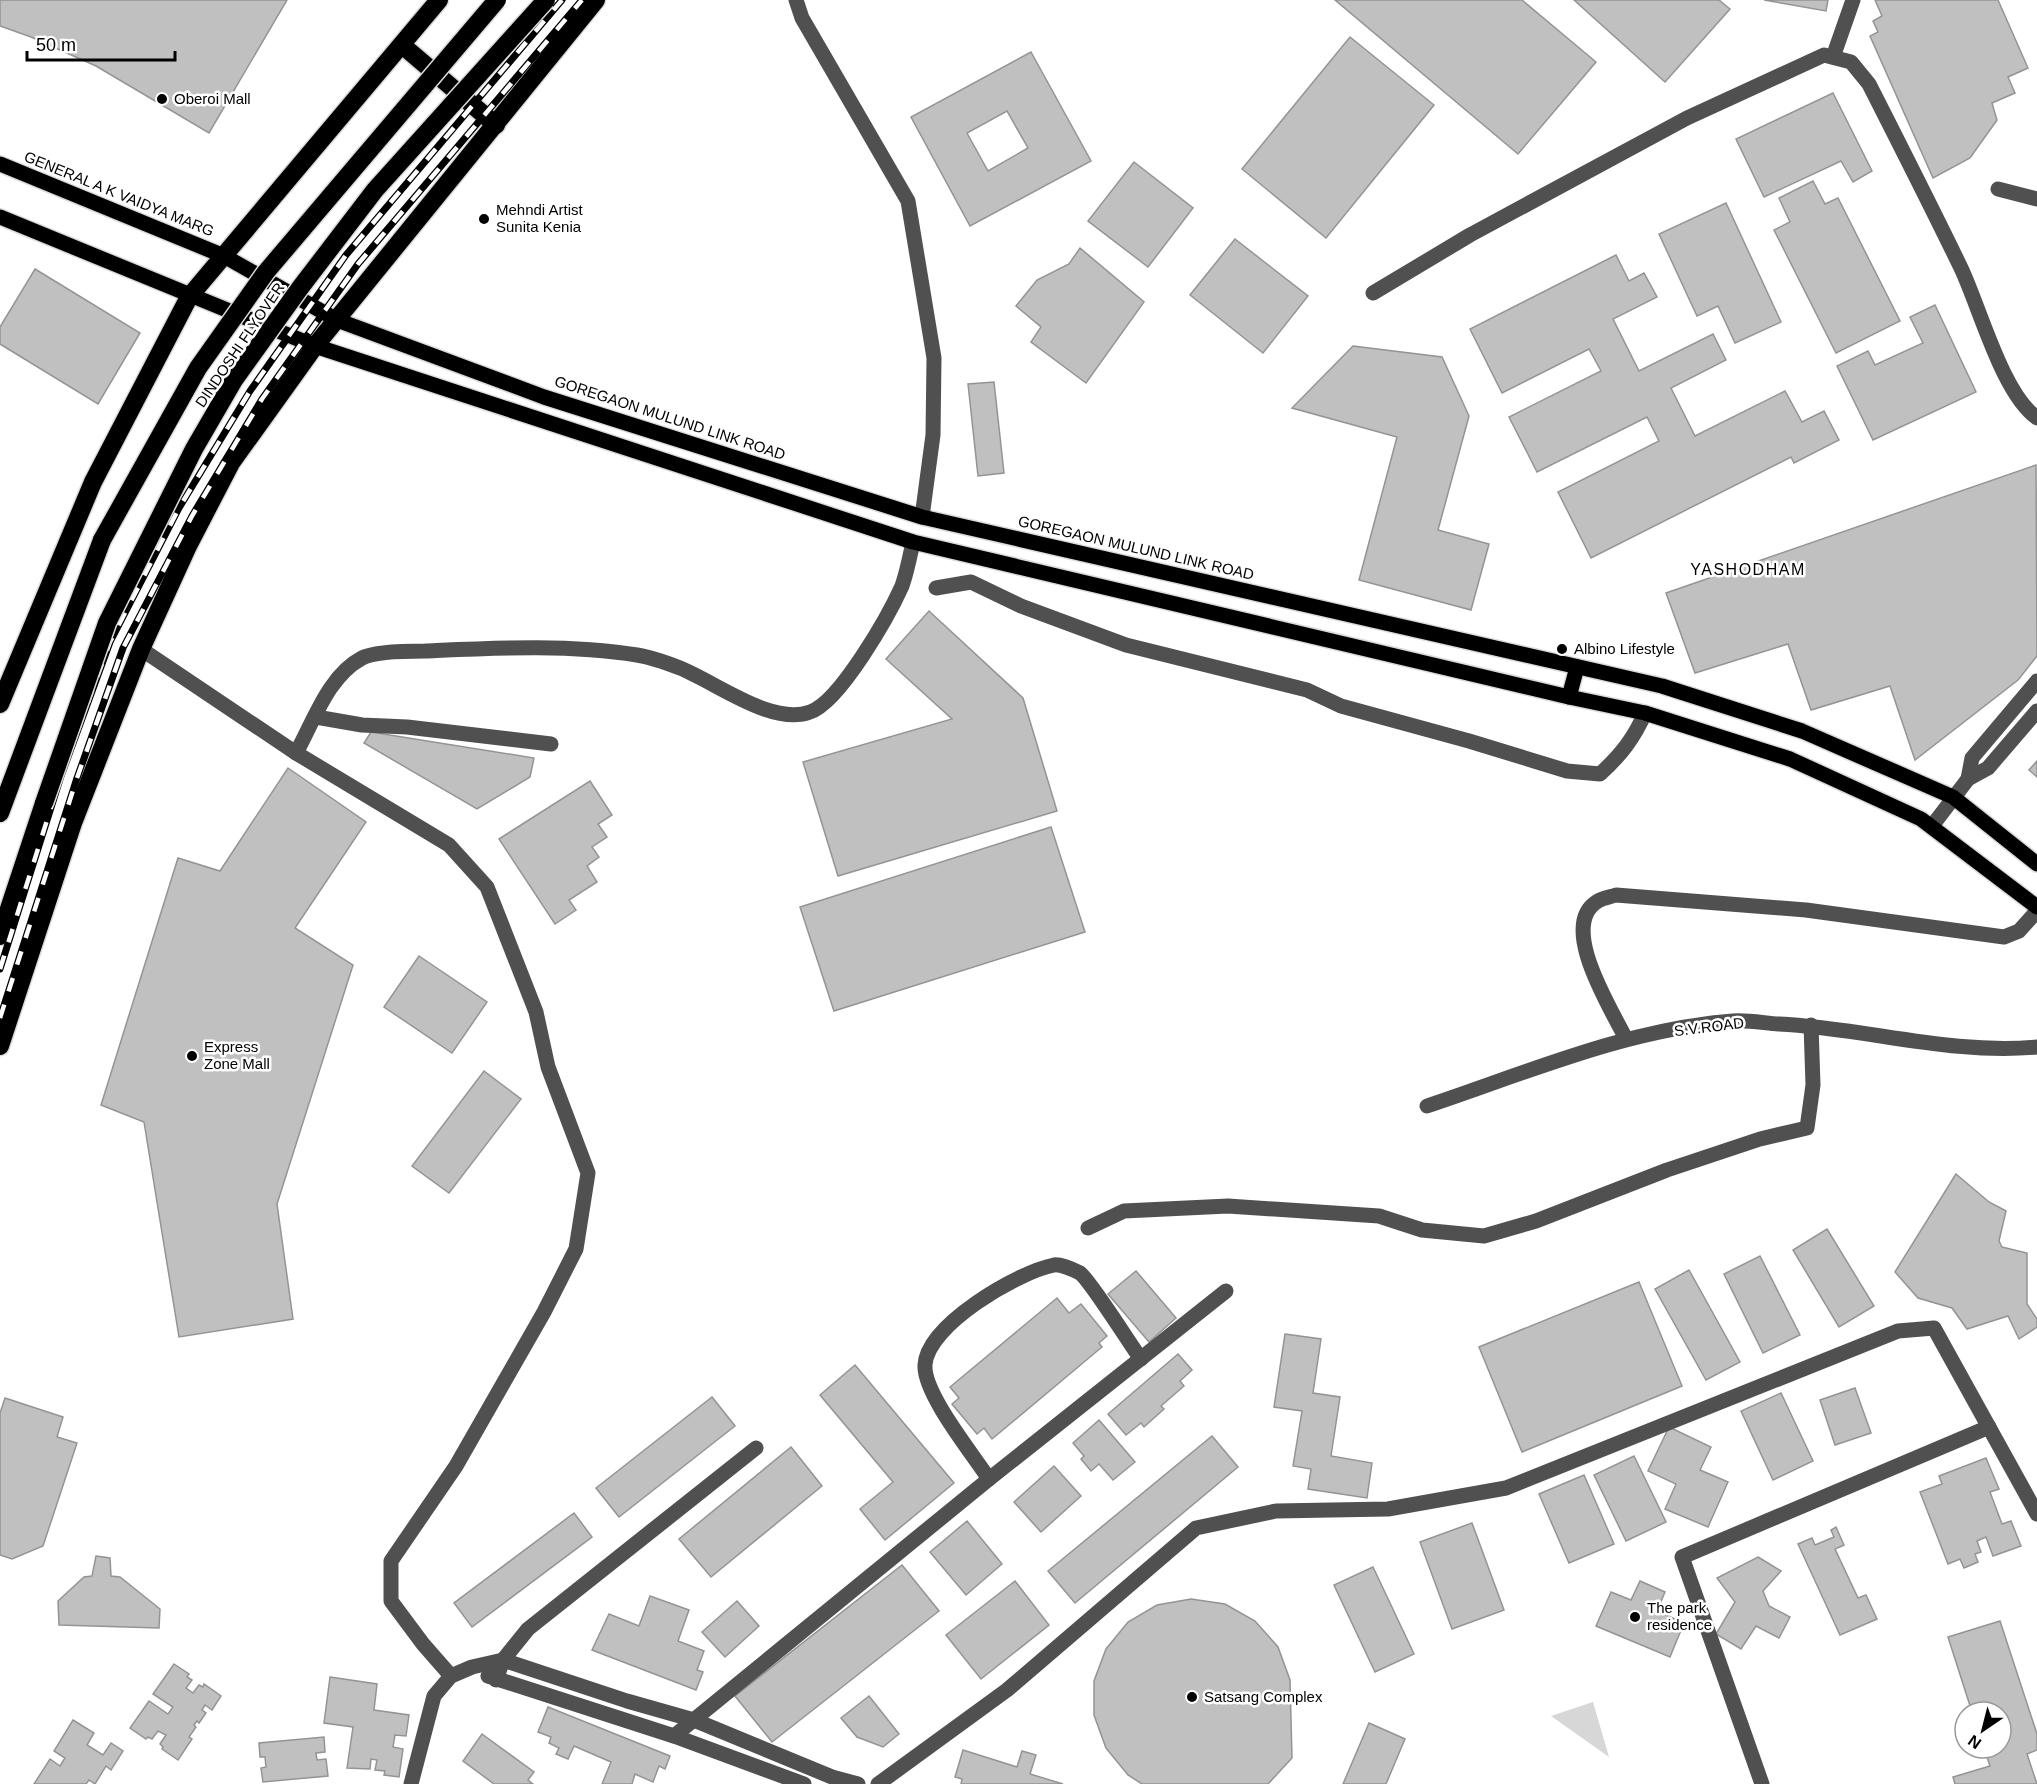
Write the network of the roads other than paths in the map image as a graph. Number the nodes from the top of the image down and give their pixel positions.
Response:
1 (439, 0) edge
2 (496, 0) edge
3 (546, 0) edge
4 (596, 0) edge
5 (796, 0) edge
6 (1852, 0) edge
7 (402, 45) junction
8 (1833, 57) junction
9 (496, 125) junction
10 (0, 164) edge
11 (1998, 189) dead end
12 (2037, 199) edge
13 (0, 218) edge
14 (224, 256) junction
15 (1372, 293) dead end
16 (189, 297) junction
17 (337, 320) junction
18 (315, 346) junction
19 (2037, 418) edge
20 (922, 517) junction
21 (914, 542) junction
22 (936, 588) dead end
23 (141, 649) junction
24 (1577, 667) junction
25 (5, 680) edge
26 (2037, 681) edge
27 (1569, 697) junction
28 (0, 704) edge
29 (2037, 711) edge
30 (1646, 713) junction
31 (316, 717) junction
32 (551, 744) dead end
33 (1983, 745) junction
34 (296, 753) junction
35 (1997, 757) junction
36 (1968, 779) junction
37 (1953, 797) junction
38 (0, 813) edge
39 (1932, 826) junction
40 (2037, 864) edge
41 (2037, 909) edge
42 (0, 936) edge
43 (1812, 1025) junction
44 (1626, 1039) junction
45 (0, 1046) edge
46 (2037, 1047) edge
47 (1426, 1106) dead end
48 (1088, 1228) dead end
49 (1226, 1291) dead end
50 (1141, 1359) junction
51 (1989, 1427) junction
52 (756, 1448) dead end
53 (989, 1479) junction
54 (2037, 1514) edge
55 (503, 1660) junction
56 (472, 1667) junction
57 (451, 1676) junction
58 (496, 1680) junction
59 (694, 1719) junction
60 (674, 1736) junction
61 (411, 1784) edge
62 (804, 1784) edge
63 (858, 1784) edge
64 (878, 1784) edge
65 (1762, 1784) edge

1 - 7 highway
2 - 38 highway, DINDOSHI FLYOVER, bridge
3 - 42 highway, DINDOSHI FLYOVER, bridge
4 - 9 highway
5 - 20 street
6 - 8 street
7 - 9 highway
7 - 14 highway
8 - 15 street
8 - 19 street
9 - 17 highway
10 - 14 main road, GENERAL A K VAIDYA MARG
11 - 12 street
13 - 16 main road
14 - 16 highway
14 - 17 main road, GOREGAON MULUND LINK ROAD
16 - 18 main road
16 - 25 highway
17 - 18 highway
17 - 20 main road, GOREGAON MULUND LINK ROAD
18 - 21 main road
18 - 23 highway
20 - 24 main road, GOREGAON MULUND LINK ROAD
21 - 27 main road
21 - 31 street
22 - 30 street
23 - 34 street
23 - 45 highway
24 - 27 main road
24 - 37 main road, GOREGAON MULUND LINK ROAD
25 - 28 highway
26 - 33 street
27 - 30 main road
29 - 35 street
30 - 39 main road
31 - 32 street
31 - 34 street
33 - 35 street
33 - 36 street
34 - 57 street
35 - 36 street
36 - 37 street
37 - 39 street
37 - 40 main road, GOREGAON MULUND LINK ROAD
39 - 41 main road
41 - 44 street
43 - 44 street, S.V.ROAD
43 - 46 street, S.V.ROAD
43 - 48 street
44 - 47 street, S.V.ROAD
49 - 50 street
50 - 53 street
50 - 53 street
51 - 54 street
51 - 64 street
51 - 65 street
52 - 55 street
53 - 59 street
55 - 56 street
55 - 58 street
55 - 59 street
56 - 57 street
56 - 58 street
57 - 61 street
58 - 60 street
59 - 60 street
59 - 63 street
60 - 62 street

